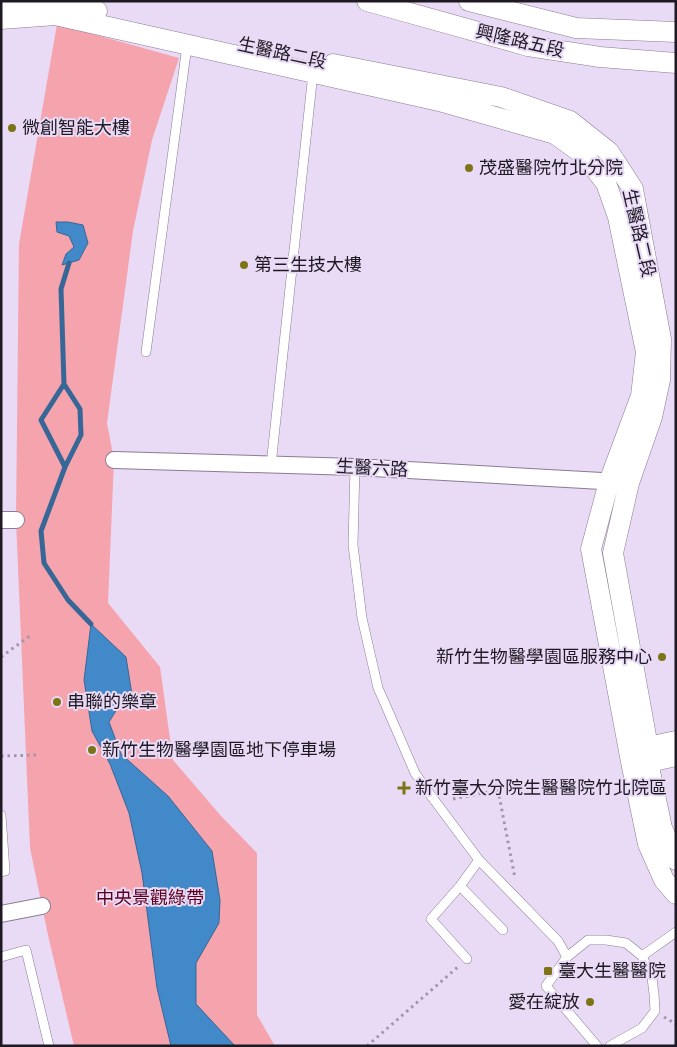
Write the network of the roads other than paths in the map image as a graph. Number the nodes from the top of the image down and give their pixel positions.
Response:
1 (367, 1) edge
2 (469, 1) edge
3 (1, 4) edge
4 (1, 19) edge
5 (676, 32) edge
6 (188, 45) junction
7 (675, 64) edge
8 (313, 73) junction
9 (146, 352) dead end
10 (114, 460) dead end
11 (271, 465) junction
12 (355, 467) junction
13 (609, 482) junction
14 (629, 483) junction
15 (676, 741) edge
16 (639, 756) junction
17 (676, 756) edge
18 (1, 815) edge
19 (479, 860) junction
20 (676, 860) edge
21 (1, 872) edge
22 (460, 886) junction
23 (676, 894) edge
24 (42, 906) dead end
25 (1, 914) edge
26 (503, 930) dead end
27 (676, 932) edge
28 (642, 956) junction
29 (1, 957) edge
30 (567, 958) junction
31 (467, 959) road end
32 (48, 1046) edge
33 (597, 1046) edge
34 (610, 1046) edge

1 - 7 street, 興隆路五段
2 - 5 street, 興隆路五段
3 - 14 street, 生醫路二段
4 - 6 street, 生醫路二段
6 - 8 street, 生醫路二段
6 - 9 lane
8 - 11 lane
8 - 13 street, 生醫路二段
10 - 11 street, 生醫六路
11 - 12 street, 生醫六路
12 - 13 street, 生醫六路
12 - 19 lane
13 - 14 street, 生醫六路
13 - 16 street, 生醫路二段
14 - 16 street, 生醫路二段
15 - 16 street
16 - 17 street
16 - 20 street
16 - 23 street
18 - 21 lane
19 - 22 lane
19 - 30 lane
22 - 26 lane
22 - 31 lane
24 - 25 street
27 - 28 lane
28 - 30 lane
28 - 34 lane
29 - 32 lane
30 - 33 lane

